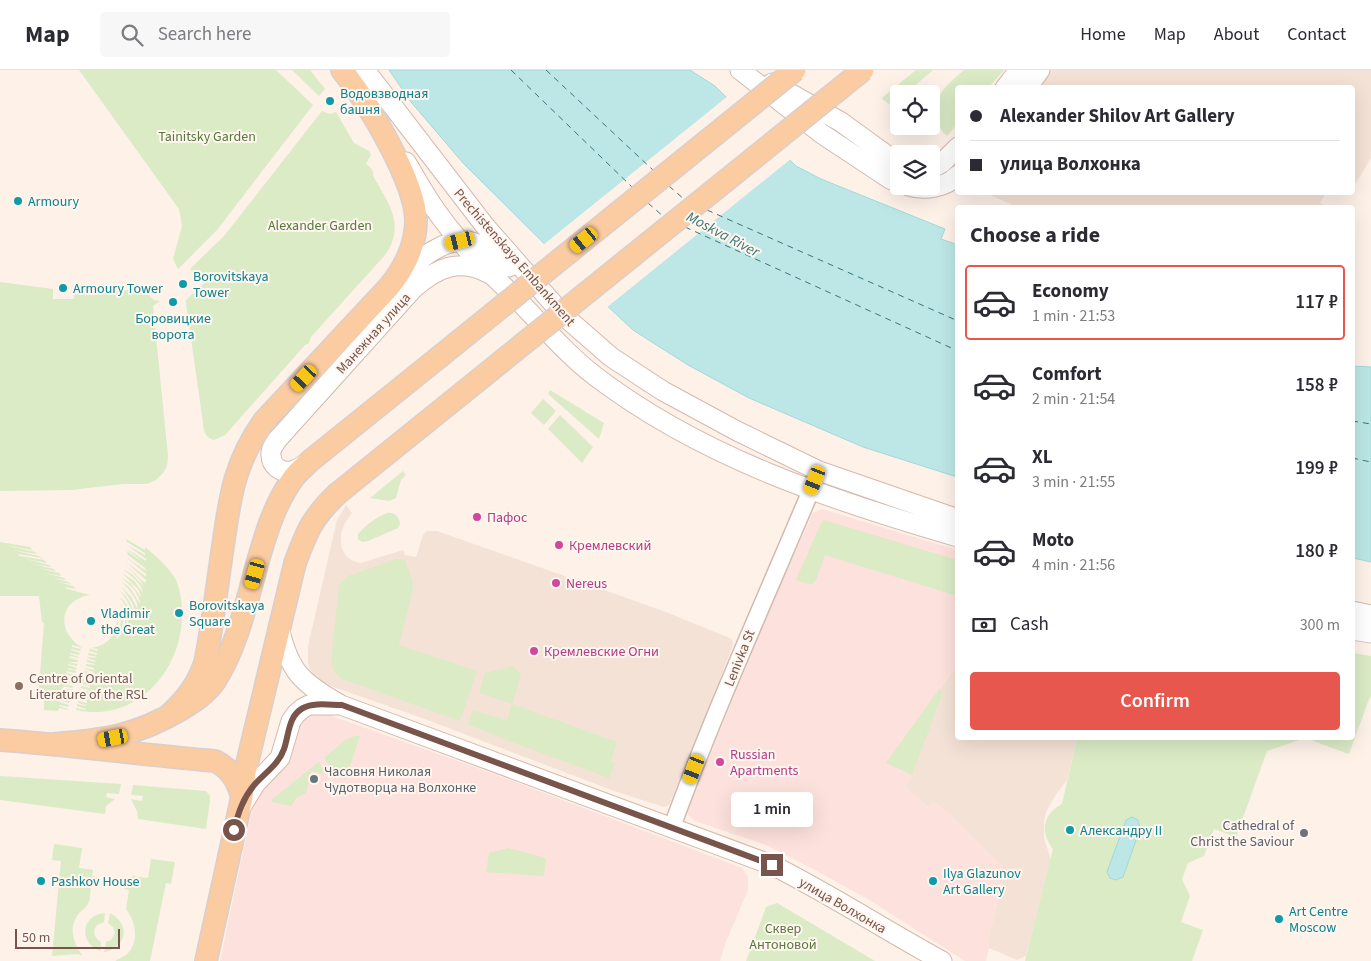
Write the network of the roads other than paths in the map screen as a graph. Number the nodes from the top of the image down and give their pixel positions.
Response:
1 (342, 70) edge
2 (364, 70) edge
3 (740, 70) edge
4 (750, 70) edge
5 (788, 70) edge
6 (795, 70) edge
7 (862, 70) edge
8 (1018, 70) edge
9 (1040, 70) edge
10 (1007, 85) edge
11 (1029, 85) edge
12 (360, 92) junction
13 (841, 122) junction
14 (955, 150) edge
15 (890, 157) edge
16 (940, 164) edge
17 (890, 177) edge
18 (955, 178) edge
19 (940, 186) edge
20 (460, 241) junction
21 (496, 278) junction
22 (389, 287) junction
23 (547, 298) junction
24 (310, 461) junction
25 (819, 471) junction
26 (810, 490) junction
27 (955, 518) edge
28 (955, 536) edge
29 (1355, 612) edge
30 (1371, 615) edge
31 (279, 626) junction
32 (1355, 630) edge
33 (1371, 633) edge
34 (342, 705) junction
35 (167, 717) junction
36 (0, 740) edge
37 (54, 744) junction
38 (240, 804) junction
39 (672, 827) junction
40 (907, 942) junction
41 (206, 961) edge
42 (926, 961) edge
43 (942, 961) edge

1 - 12 main road, Манежная улица
2 - 23 main road, Prechistenskaya Embankment
3 - 17 main road
4 - 13 main road
5 - 13 main road
6 - 24 main road, bridge
7 - 31 main road, bridge
8 - 10 main road
9 - 11 main road
12 - 20 main road, Prechistenskaya Embankment
12 - 22 main road, Манежная улица
13 - 15 main road
14 - 16 main road
18 - 19 main road
20 - 21 main road, Prechistenskaya Embankment
20 - 22 main road, Манежная улица
20 - 23 main road
21 - 24 main road, Манежная улица
21 - 26 main road, Prechistenskaya Embankment
22 - 35 main road, Манежная улица
23 - 25 main road, Prechistenskaya Embankment
24 - 35 main road
25 - 26 street, Lenivka St
25 - 27 main road, Prechistenskaya Embankment
26 - 28 main road, Prechistenskaya Embankment
26 - 39 street, Lenivka St
29 - 30 main road
31 - 34 main road
31 - 38 main road
32 - 33 main road
34 - 38 main road
34 - 39 main road, улица Волхонка
35 - 37 main road
36 - 37 main road
37 - 38 main road
38 - 41 main road
39 - 40 main road, улица Волхонка
40 - 42 main road
40 - 43 main road

